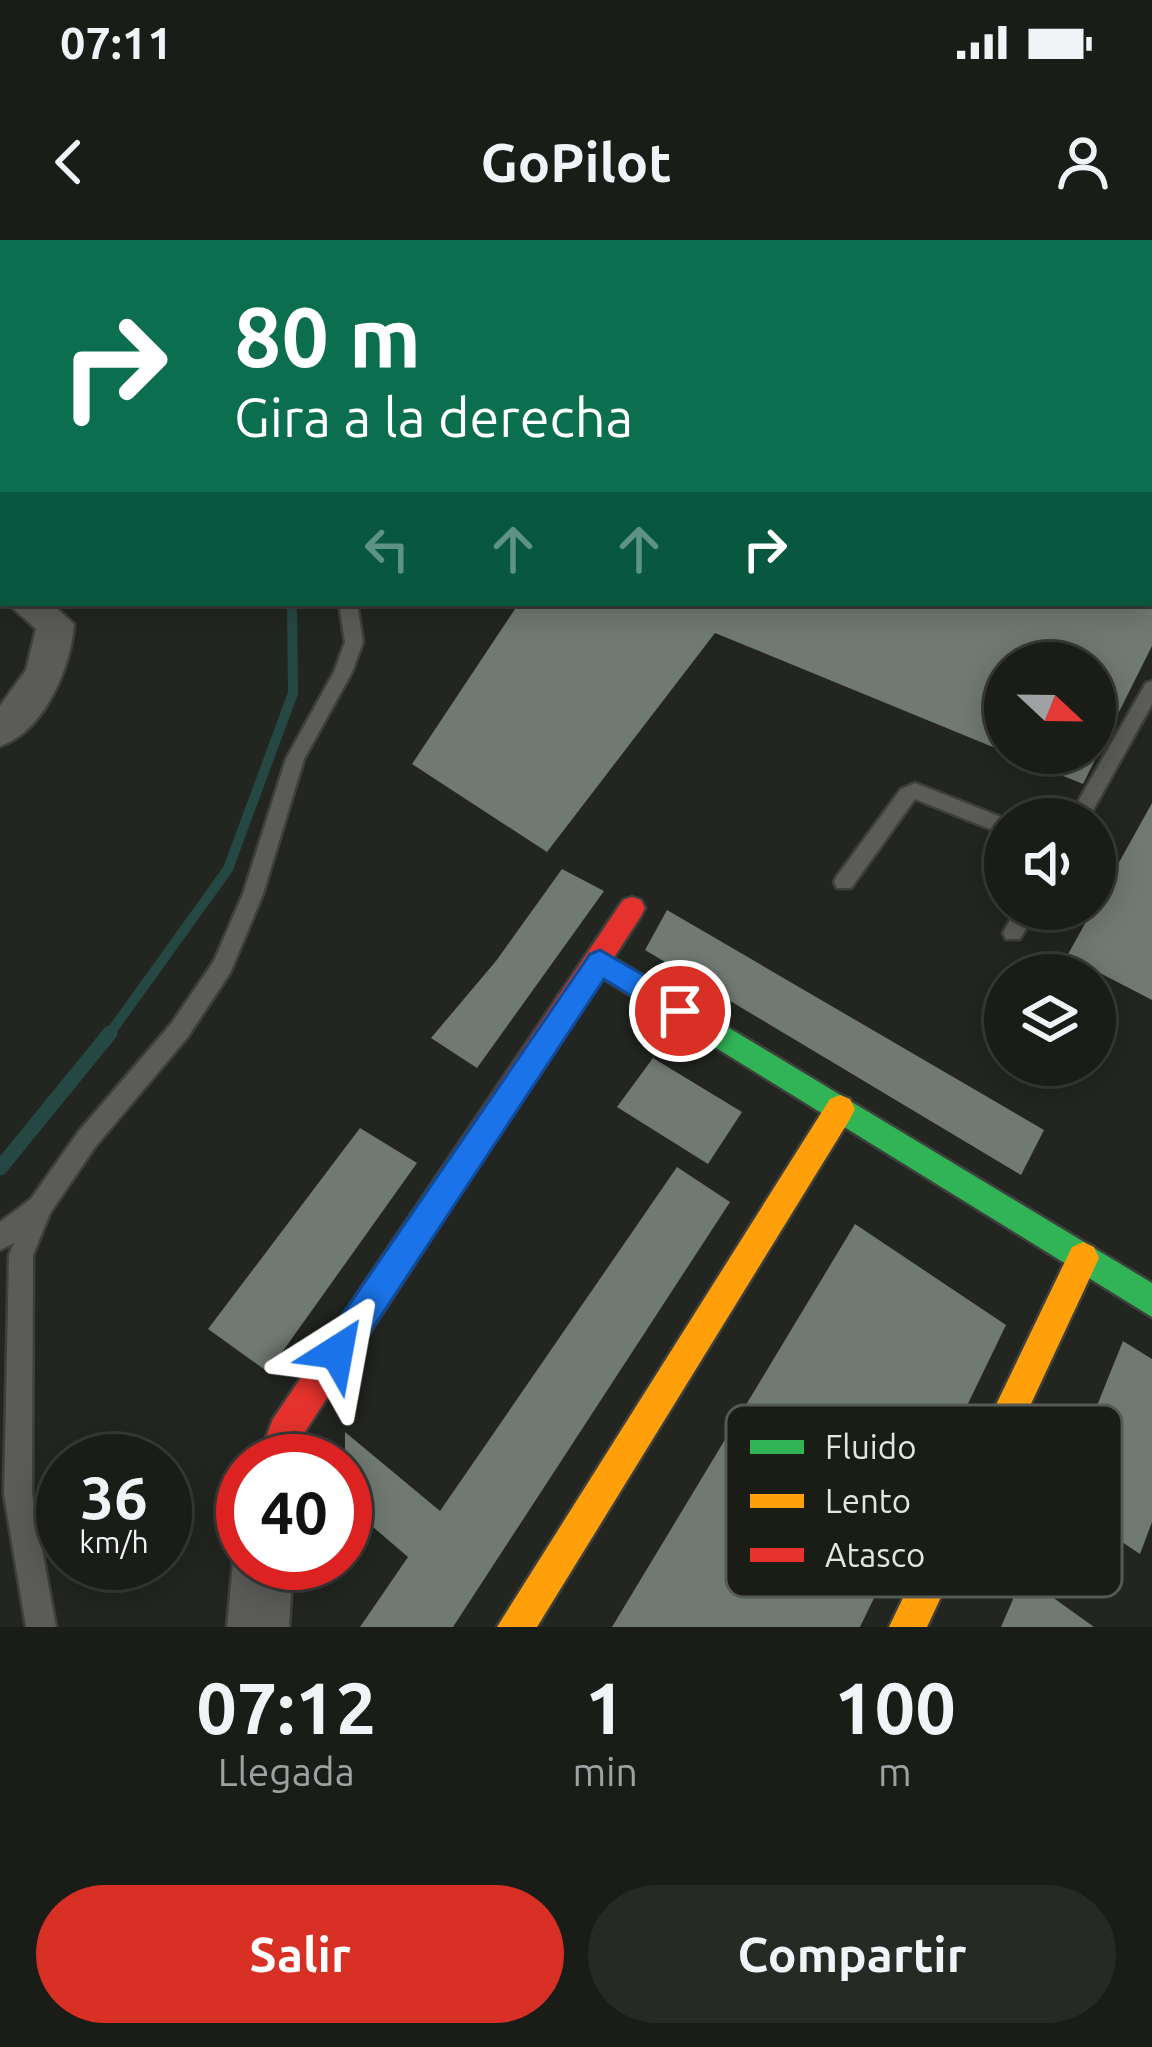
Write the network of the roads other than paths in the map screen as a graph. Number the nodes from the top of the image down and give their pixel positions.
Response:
1 (29, 606) edge
2 (348, 606) edge
3 (1152, 688) edge
4 (0, 731) edge
5 (1090, 798) edge
6 (984, 819) edge
7 (844, 882) dead end
8 (632, 908) dead end
9 (1015, 930) edge
10 (1013, 933) dead end
11 (600, 962) junction
12 (840, 1109) junction
13 (40, 1205) junction
14 (0, 1238) edge
15 (1083, 1258) junction
16 (1152, 1300) edge
17 (1013, 1405) edge
18 (283, 1434) edge
19 (261, 1590) edge
20 (922, 1597) edge
21 (41, 1627) edge
22 (258, 1627) edge
23 (516, 1627) edge
24 (908, 1627) edge

1 - 4 street
2 - 13 lane
3 - 5 lane
6 - 7 lane
8 - 11 street
9 - 10 lane
11 - 12 street
11 - 18 street
12 - 15 street
12 - 23 street
13 - 14 lane
13 - 21 lane
15 - 16 street
15 - 17 street
19 - 22 street
20 - 24 street

